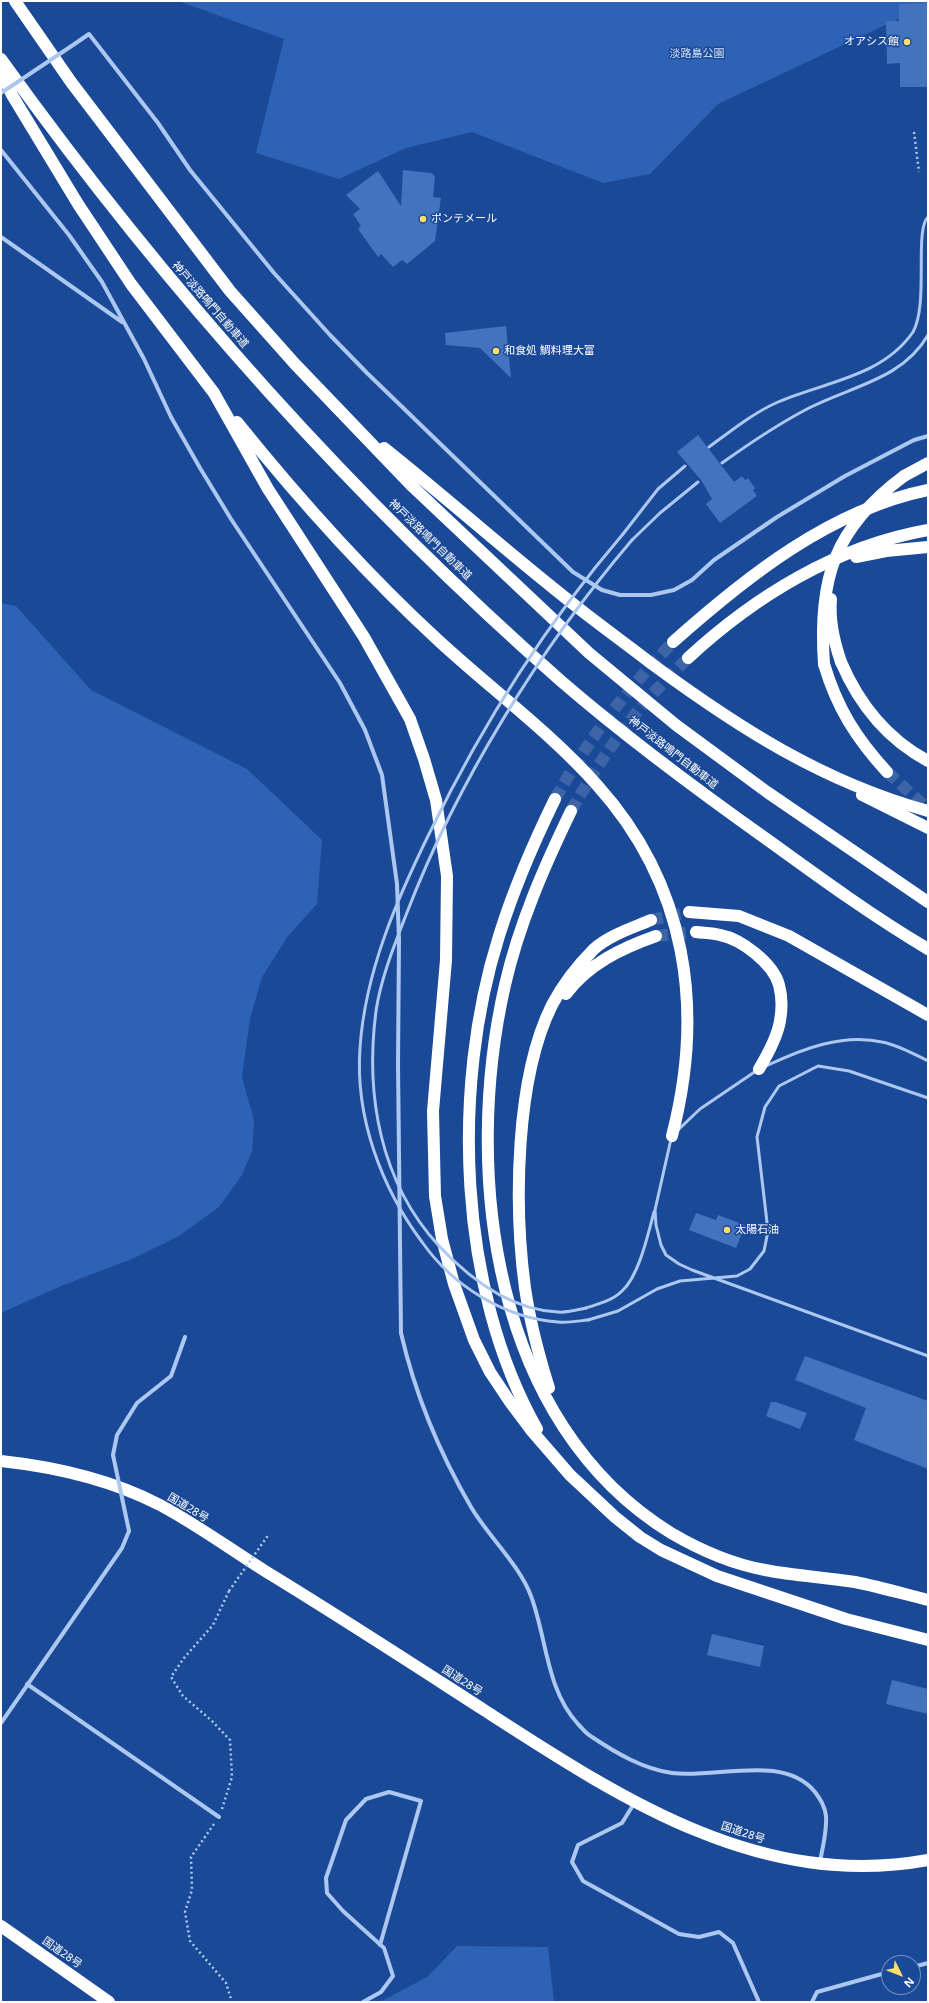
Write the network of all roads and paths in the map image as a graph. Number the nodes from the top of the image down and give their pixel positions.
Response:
1 (15, 1) edge
2 (1, 60) edge
3 (1, 72) edge
4 (1, 93) edge
5 (914, 132) dead end
6 (1, 150) edge
7 (918, 172) dead end
8 (928, 217) edge
9 (1, 237) edge
10 (923, 265) junction
11 (927, 269) dead end
12 (124, 324) junction
13 (928, 335) edge
14 (214, 393) junction
15 (346, 419) junction
16 (928, 436) edge
17 (709, 447) dead end
18 (722, 463) dead end
19 (928, 463) edge
20 (685, 466) dead end
21 (698, 482) dead end
22 (928, 490) edge
23 (855, 523) junction
24 (928, 530) edge
25 (928, 547) edge
26 (814, 569) junction
27 (673, 642) tunnel mouth
28 (688, 658) tunnel mouth
29 (928, 760) edge
30 (817, 770) junction
31 (887, 772) tunnel mouth
32 (555, 799) tunnel mouth
33 (571, 811) tunnel mouth
34 (928, 811) edge
35 (928, 828) edge
36 (928, 902) edge
37 (689, 912) tunnel mouth
38 (651, 920) tunnel mouth
39 (696, 932) tunnel mouth
40 (656, 936) tunnel mouth
41 (928, 949) edge
42 (928, 1015) edge
43 (535, 1052) junction
44 (928, 1061) edge
45 (759, 1069) junction
46 (928, 1098) edge
47 (672, 1136) junction
48 (654, 1210) junction
49 (716, 1278) junction
50 (185, 1337) dead end
51 (928, 1356) edge
52 (564, 1429) junction
53 (551, 1452) junction
54 (1, 1461) edge
55 (269, 1534) dead end
56 (928, 1600) edge
57 (928, 1640) edge
58 (27, 1684) junction
59 (1, 1723) edge
60 (635, 1802) junction
61 (219, 1817) junction
62 (928, 1860) edge
63 (820, 1864) junction
64 (1, 1926) edge
65 (380, 1945) junction
66 (881, 1974) edge
67 (109, 2002) edge
68 (232, 2002) edge
69 (363, 2002) edge
70 (759, 2002) edge
71 (812, 2002) edge

1 - 15 highway
2 - 41 highway, 神戸淡路鳴門自動車道
3 - 14 highway
4 - 16 street, bridge
5 - 7 path
6 - 12 street
8 - 10 lane
9 - 12 street
10 - 11 lane
10 - 17 lane
12 - 63 street
13 - 18 lane
14 - 47 highway
14 - 53 highway
15 - 30 highway
15 - 36 highway
19 - 23 highway, bridge
20 - 49 lane, bridge
21 - 48 lane, bridge
22 - 27 highway
23 - 29 highway, bridge
23 - 31 highway, bridge
24 - 26 highway
25 - 26 highway
26 - 28 highway
30 - 34 highway
30 - 35 highway
32 - 53 highway
33 - 52 highway
37 - 42 highway
38 - 43 highway
39 - 45 highway
40 - 43 highway
43 - 52 highway
44 - 45 lane
45 - 47 lane
46 - 49 lane
47 - 48 lane
48 - 49 lane
49 - 51 lane
50 - 58 street, bridge
52 - 56 highway
53 - 57 highway
54 - 60 highway, 国道28号
55 - 61 path, bridge
58 - 59 street
58 - 61 street
60 - 63 highway, 国道28号
60 - 70 street
61 - 68 path
62 - 63 highway, 国道28号
64 - 67 highway, 国道28号
65 - 65 street
65 - 69 street
66 - 71 street

